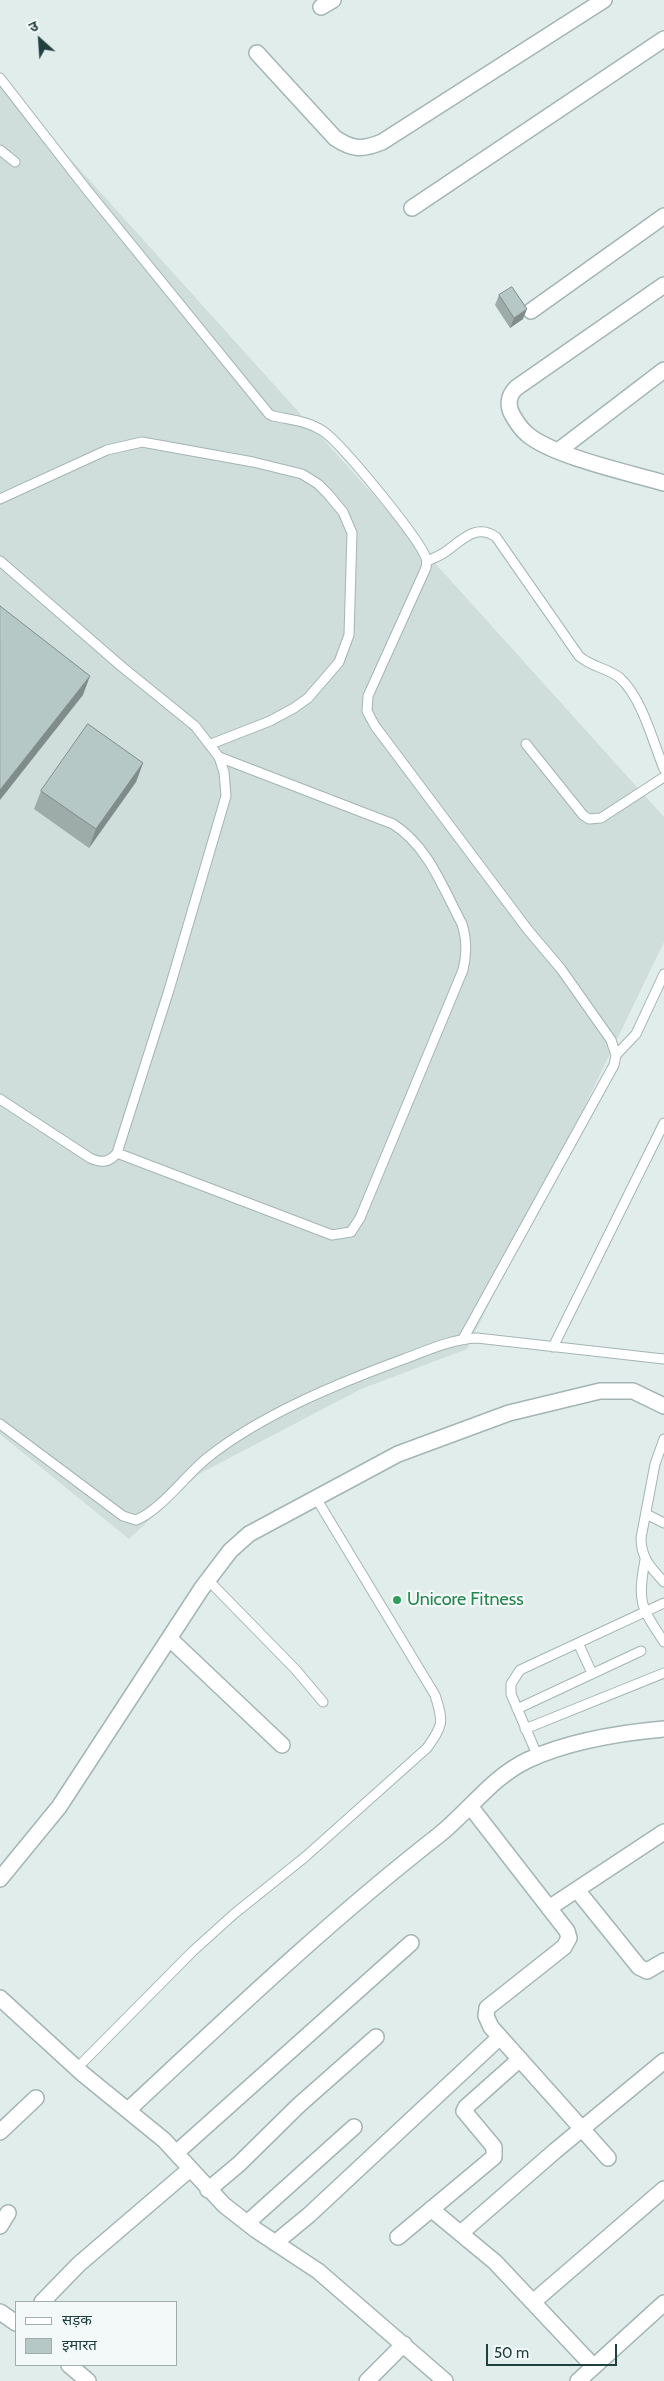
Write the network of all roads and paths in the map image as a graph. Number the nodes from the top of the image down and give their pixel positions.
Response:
1 (604, 0) edge
2 (664, 39) edge
3 (257, 53) dead end
4 (0, 78) edge
5 (0, 150) edge
6 (15, 162) dead end
7 (412, 208) dead end
8 (664, 216) edge
9 (664, 285) edge
10 (531, 311) dead end
11 (664, 370) edge
12 (558, 451) junction
13 (663, 482) edge
14 (0, 499) edge
15 (0, 561) edge
16 (427, 561) junction
17 (211, 744) junction
18 (526, 744) dead end
19 (219, 757) junction
20 (664, 769) edge
21 (664, 777) edge
22 (664, 974) edge
23 (616, 1055) junction
24 (0, 1099) edge
25 (664, 1123) edge
26 (117, 1153) junction
27 (463, 1338) junction
28 (553, 1347) junction
29 (664, 1359) edge
30 (664, 1406) edge
31 (0, 1424) edge
32 (664, 1439) edge
33 (316, 1498) junction
34 (646, 1514) junction
35 (664, 1523) edge
36 (645, 1560) junction
37 (208, 1580) junction
38 (664, 1582) edge
39 (664, 1603) edge
40 (644, 1612) junction
41 (170, 1639) junction
42 (664, 1642) edge
43 (578, 1643) junction
44 (641, 1650) dead end
45 (592, 1673) junction
46 (664, 1673) edge
47 (323, 1702) dead end
48 (517, 1709) junction
49 (525, 1729) junction
50 (664, 1729) edge
51 (282, 1745) dead end
52 (538, 1756) junction
53 (470, 1806) junction
54 (664, 1833) edge
55 (0, 1879) edge
56 (577, 1890) junction
57 (549, 1908) junction
58 (411, 1943) dead end
59 (664, 1960) edge
60 (0, 1998) edge
61 (500, 2036) junction
62 (376, 2037) dead end
63 (520, 2059) junction
64 (664, 2061) edge
65 (77, 2068) junction
66 (36, 2098) dead end
67 (128, 2110) junction
68 (354, 2127) dead end
69 (582, 2129) junction
70 (0, 2132) edge
71 (176, 2153) junction
72 (608, 2158) dead end
73 (190, 2169) junction
74 (664, 2189) edge
75 (208, 2190) junction
76 (432, 2209) junction
77 (247, 2223) junction
78 (462, 2232) junction
79 (398, 2238) dead end
80 (275, 2243) junction
81 (43, 2301) edge
82 (533, 2302) junction
83 (664, 2304) edge
84 (0, 2312) edge
85 (15, 2322) edge
86 (404, 2344) junction
87 (70, 2366) edge
88 (593, 2366) junction
89 (370, 2380) edge
90 (88, 2381) edge
91 (445, 2381) edge
92 (578, 2381) edge

1 - 3 street
2 - 7 street
4 - 16 lane
5 - 6 lane
8 - 10 street
9 - 12 street
11 - 12 street
12 - 13 street
14 - 17 lane
15 - 17 lane
16 - 20 lane
16 - 23 lane
17 - 19 lane
18 - 21 lane
19 - 26 lane
19 - 26 lane
22 - 23 lane
23 - 27 lane
24 - 26 lane
25 - 28 lane
27 - 28 lane
27 - 31 lane
28 - 29 lane
30 - 33 street
32 - 34 lane
33 - 37 street
33 - 65 lane
34 - 35 lane
34 - 36 lane
36 - 38 lane
36 - 40 lane
37 - 41 street
37 - 47 lane
39 - 40 lane
40 - 42 lane
40 - 43 lane
41 - 51 street
41 - 55 street
43 - 45 lane
43 - 48 lane
44 - 45 lane
45 - 48 lane
46 - 49 lane
48 - 49 lane
49 - 52 lane
50 - 52 street
52 - 53 street
53 - 57 street
53 - 67 street
54 - 56 street
56 - 57 street
56 - 59 street
57 - 61 street
58 - 71 street
60 - 65 street
61 - 63 street
61 - 80 street
62 - 75 street
63 - 69 street
63 - 76 street
64 - 69 street
65 - 67 street
66 - 70 street
67 - 71 street
68 - 77 street
69 - 72 street
69 - 78 street
71 - 73 street
73 - 75 street
73 - 81 street
74 - 82 street
75 - 77 street
76 - 78 street
76 - 79 street
77 - 80 street
78 - 82 street
80 - 86 street
82 - 88 street
83 - 88 street
84 - 85 street
86 - 89 street
86 - 91 street
87 - 90 street
88 - 92 street

